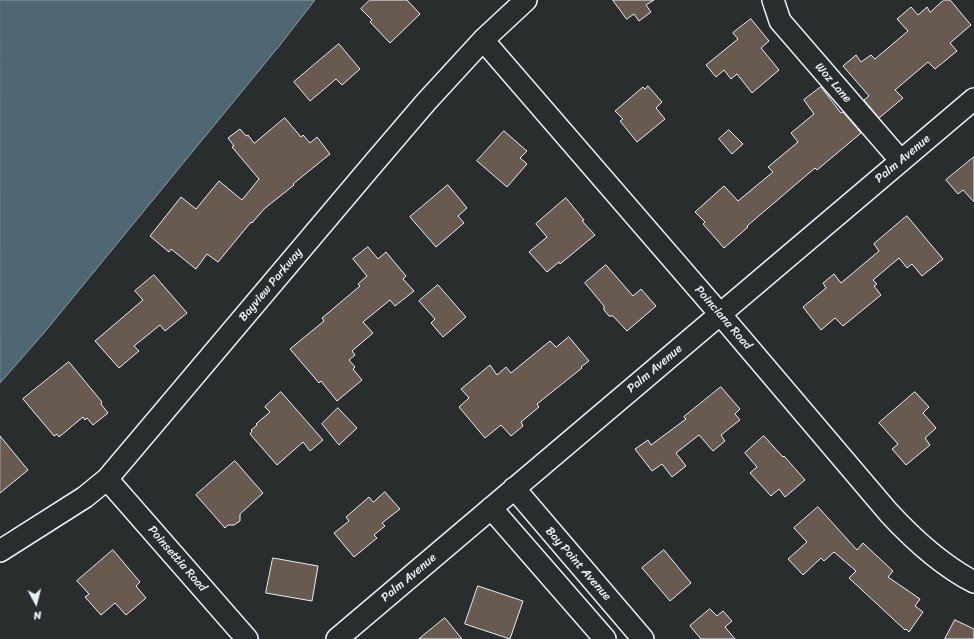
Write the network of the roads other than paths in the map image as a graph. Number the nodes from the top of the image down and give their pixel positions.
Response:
1 (526, 0) edge
2 (772, 0) edge
3 (483, 40) junction
4 (974, 99) edge
5 (900, 161) junction
6 (720, 314) junction
7 (107, 478) junction
8 (514, 488) junction
9 (491, 508) junction
10 (0, 551) edge
11 (974, 582) edge
12 (247, 639) edge
13 (337, 639) edge
14 (605, 639) edge
15 (642, 639) edge

1 - 3 street, Bayview Parkway
2 - 5 street, Woz Lane
3 - 6 street, Poinciana Road
3 - 7 street, Bayview Parkway
4 - 5 street, Palm Avenue
5 - 6 street, Palm Avenue
6 - 8 street, Palm Avenue
6 - 11 street, Poinciana Road
7 - 10 street, Bayview Parkway
7 - 12 street, Poinsettia Road
8 - 9 street, Palm Avenue
8 - 15 street, Bay Point Avenue
9 - 13 street, Palm Avenue
9 - 14 street

